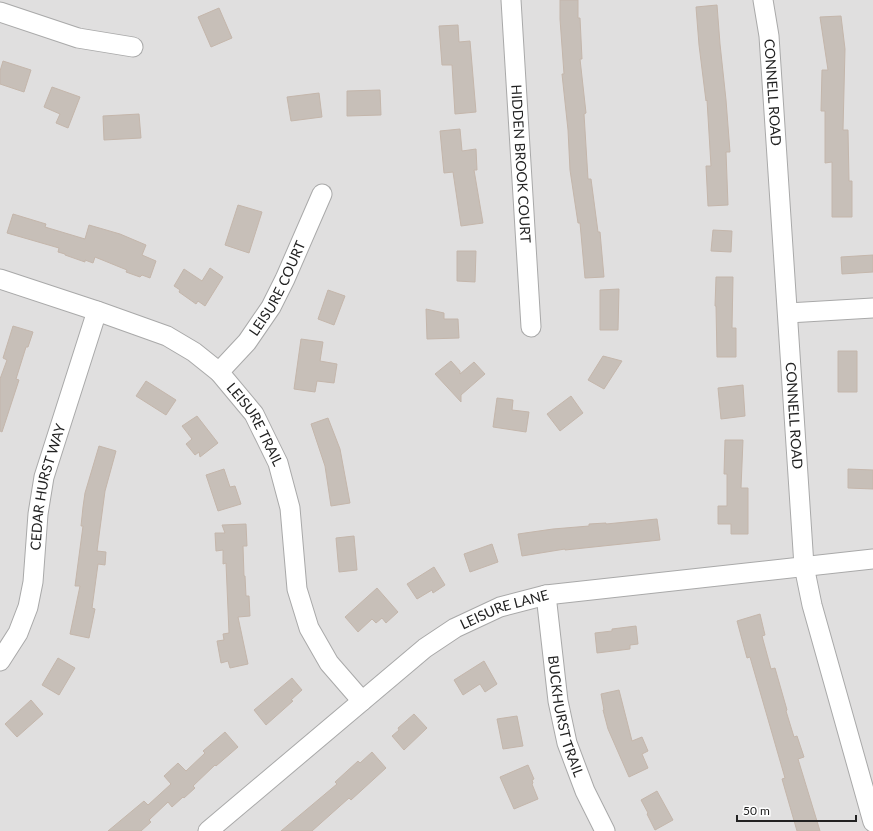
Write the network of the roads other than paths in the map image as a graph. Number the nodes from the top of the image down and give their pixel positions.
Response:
1 (511, 0) edge
2 (763, 0) edge
3 (0, 12) edge
4 (133, 47) dead end
5 (322, 194) dead end
6 (0, 279) edge
7 (873, 308) edge
8 (97, 311) junction
9 (788, 313) junction
10 (531, 327) dead end
11 (219, 372) junction
12 (873, 559) edge
13 (804, 566) junction
14 (546, 594) junction
15 (0, 661) edge
16 (362, 701) junction
17 (873, 822) edge
18 (208, 831) edge
19 (605, 831) edge

1 - 10 street, HIDDEN BROOK COURT
2 - 9 street, CONNELL ROAD
3 - 4 street
5 - 11 street, LEISURE COURT
6 - 8 street, LEISURE TRAIL
7 - 9 street
8 - 11 street, LEISURE TRAIL
8 - 15 street, CEDAR HURST WAY
9 - 13 street, CONNELL ROAD
11 - 16 street, LEISURE TRAIL
12 - 13 street, LEISURE LANE
13 - 14 street, LEISURE LANE
13 - 17 street, CONNELL ROAD
14 - 16 street, LEISURE LANE
14 - 19 street, BUCKHURST TRAIL
16 - 18 street, LEISURE LANE

